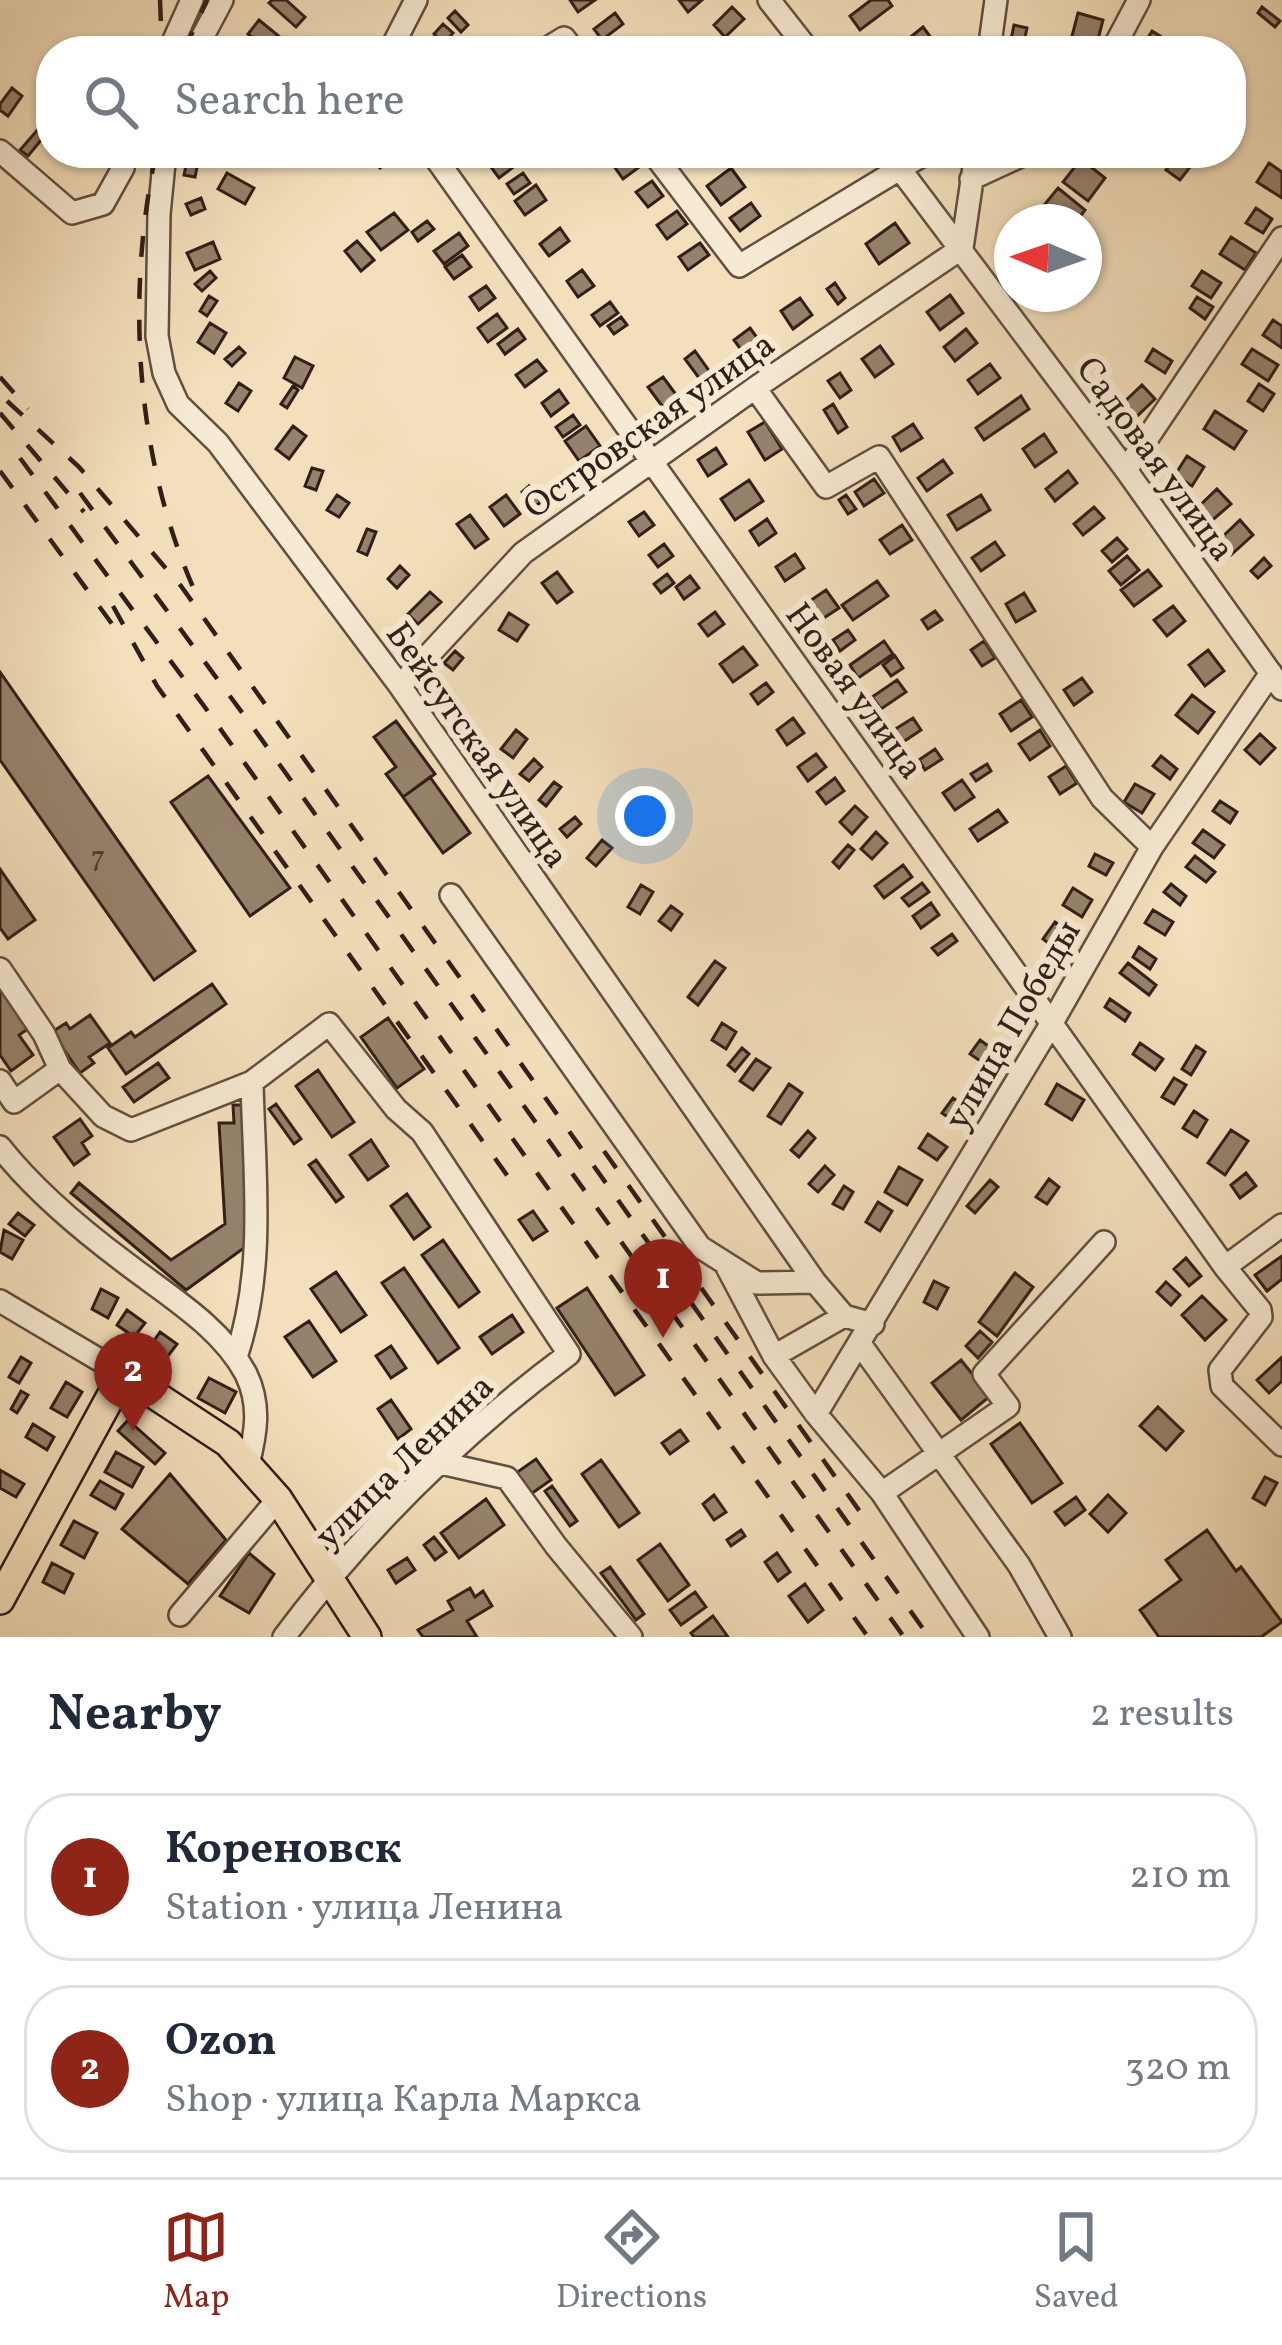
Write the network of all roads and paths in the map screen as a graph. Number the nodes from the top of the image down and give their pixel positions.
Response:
1 (192, 0) edge
2 (222, 0) edge
3 (416, 0) edge
4 (769, 0) edge
5 (996, 0) edge
6 (1138, 0) edge
7 (176, 36) edge
8 (203, 36) edge
9 (398, 36) edge
10 (797, 36) edge
11 (991, 36) edge
12 (1120, 36) edge
13 (0, 151) edge
14 (122, 168) edge
15 (164, 168) edge
16 (443, 168) edge
17 (664, 168) edge
18 (885, 168) edge
19 (900, 168) edge
20 (973, 168) edge
21 (995, 168) edge
22 (971, 179) junction
23 (1282, 238) edge
24 (962, 248) junction
25 (755, 388) junction
26 (652, 460) junction
27 (1126, 470) junction
28 (1276, 681) edge
29 (400, 686) junction
30 (1152, 848) junction
31 (451, 896) dead end
32 (0, 969) edge
33 (1053, 1021) junction
34 (60, 1070) junction
35 (0, 1082) edge
36 (251, 1082) junction
37 (0, 1147) edge
38 (1282, 1225) edge
39 (1104, 1242) dead end
40 (727, 1267) junction
41 (1225, 1267) junction
42 (815, 1282) junction
43 (0, 1301) edge
44 (844, 1316) junction
45 (867, 1334) junction
46 (774, 1356) junction
47 (236, 1357) junction
48 (122, 1374) junction
49 (816, 1414) junction
50 (1282, 1445) edge
51 (940, 1454) junction
52 (441, 1463) junction
53 (248, 1465) junction
54 (882, 1493) junction
55 (278, 1499) junction
56 (328, 1578) junction
57 (2, 1589) edge
58 (180, 1616) dead end
59 (284, 1637) edge
60 (367, 1637) edge
61 (631, 1637) edge
62 (978, 1637) edge
63 (1060, 1637) edge

1 - 7 street
2 - 8 street
3 - 9 street
4 - 10 street
5 - 11 street
6 - 12 street
13 - 14 street
15 - 29 street, Бейсугская улица
16 - 26 street, Новая улица
17 - 18 street
19 - 24 street, Садовая улица
20 - 22 street
21 - 22 street
22 - 24 street
23 - 27 street
24 - 25 street, Островская улица
24 - 27 street, Садовая улица
25 - 26 street, Островская улица
25 - 30 street
26 - 29 street, Островская улица
26 - 33 street, Новая улица
27 - 28 street, Садовая улица
28 - 30 street, улица Победы
29 - 42 street, Бейсугская улица
30 - 33 street, улица Победы
31 - 40 street
32 - 34 street
33 - 41 street, Новая улица
33 - 45 street, улица Победы
34 - 35 street
34 - 36 street
36 - 47 street
36 - 52 street, улица Ленина
37 - 47 street
38 - 41 street
39 - 51 street
40 - 42 street
40 - 46 street
41 - 50 street
42 - 44 street, Бейсугская улица
43 - 48 street
44 - 45 street
44 - 46 street
45 - 49 street, улица Победы
45 - 51 street
46 - 49 street
47 - 53 street
48 - 53 main road
48 - 57 main road
49 - 54 street
51 - 54 street
51 - 63 street
52 - 56 street, улица Ленина
52 - 61 street
53 - 55 main road
54 - 62 street
55 - 56 main road
55 - 58 street
56 - 59 street, улица Ленина
56 - 60 main road

